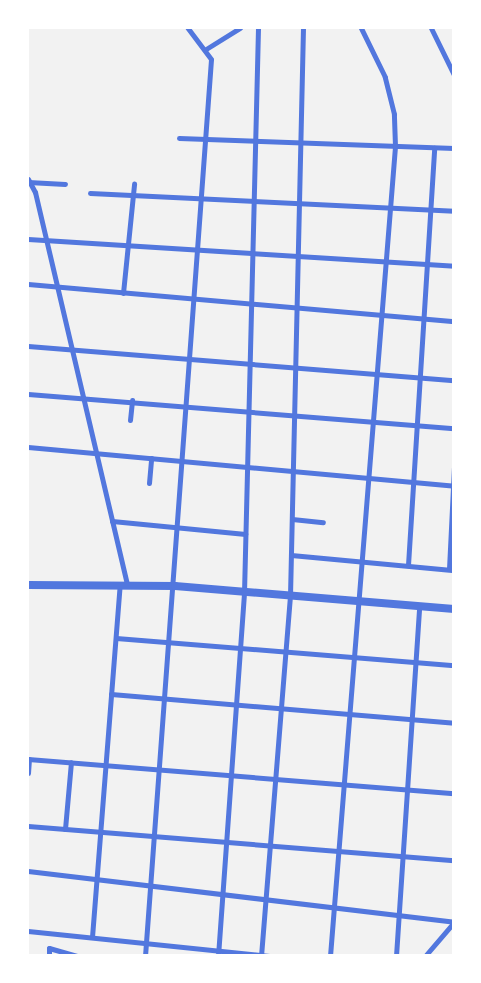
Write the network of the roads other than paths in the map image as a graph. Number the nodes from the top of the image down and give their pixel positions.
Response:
1 (188, 28) edge
2 (240, 28) edge
3 (258, 28) edge
4 (303, 28) edge
5 (361, 28) edge
6 (431, 28) edge
7 (206, 49) junction
8 (454, 74) edge
9 (179, 138) dead end
10 (207, 140) junction
11 (256, 141) junction
12 (302, 143) junction
13 (395, 146) junction
14 (434, 148) junction
15 (454, 148) edge
16 (28, 181) edge
17 (65, 184) dead end
18 (134, 184) dead end
19 (90, 194) dead end
20 (132, 196) junction
21 (202, 199) junction
22 (254, 202) junction
23 (300, 204) junction
24 (390, 208) junction
25 (430, 210) junction
26 (454, 211) edge
27 (28, 239) edge
28 (46, 240) junction
29 (128, 243) junction
30 (199, 248) junction
31 (253, 253) junction
32 (298, 256) junction
33 (386, 262) junction
34 (426, 264) junction
35 (454, 266) edge
36 (28, 284) edge
37 (57, 286) junction
38 (123, 293) junction
39 (195, 302) junction
40 (251, 303) junction
41 (297, 307) junction
42 (381, 314) junction
43 (423, 318) junction
44 (454, 321) edge
45 (28, 346) edge
46 (72, 349) junction
47 (191, 359) junction
48 (249, 364) junction
49 (295, 368) junction
50 (377, 374) junction
51 (420, 378) junction
52 (454, 380) edge
53 (28, 394) edge
54 (82, 395) junction
55 (132, 400) junction
56 (188, 405) junction
57 (249, 410) junction
58 (294, 414) junction
59 (130, 420) dead end
60 (373, 421) junction
61 (416, 425) junction
62 (454, 428) edge
63 (28, 447) edge
64 (96, 452) junction
65 (151, 458) junction
66 (184, 462) junction
67 (247, 467) junction
68 (454, 467) edge
69 (293, 472) junction
70 (368, 479) junction
71 (149, 483) dead end
72 (413, 483) junction
73 (453, 486) edge
74 (292, 519) junction
75 (112, 521) junction
76 (322, 522) dead end
77 (179, 528) junction
78 (245, 534) junction
79 (290, 556) junction
80 (362, 562) junction
81 (408, 565) junction
82 (451, 570) edge
83 (124, 584) junction
84 (28, 585) edge
85 (175, 586) junction
86 (244, 593) junction
87 (290, 596) junction
88 (359, 603) junction
89 (419, 606) junction
90 (454, 609) edge
91 (116, 638) junction
92 (170, 643) junction
93 (240, 648) junction
94 (286, 652) junction
95 (354, 657) junction
96 (415, 662) junction
97 (454, 665) edge
98 (111, 694) junction
99 (166, 699) junction
100 (236, 705) junction
101 (281, 708) junction
102 (350, 714) junction
103 (411, 720) junction
104 (454, 723) edge
105 (28, 759) edge
106 (70, 762) junction
107 (106, 765) junction
108 (160, 769) junction
109 (28, 773) edge
110 (231, 774) junction
111 (276, 778) junction
112 (344, 784) junction
113 (407, 789) junction
114 (454, 793) edge
115 (28, 826) edge
116 (65, 829) junction
117 (100, 833) junction
118 (155, 838) junction
119 (226, 844) junction
120 (270, 848) junction
121 (338, 854) junction
122 (402, 859) junction
123 (454, 860) edge
124 (28, 871) edge
125 (96, 878) junction
126 (151, 884) junction
127 (222, 893) junction
128 (266, 899) junction
129 (334, 908) junction
130 (398, 915) junction
131 (454, 922) edge
132 (28, 931) edge
133 (92, 937) junction
134 (146, 943) junction
135 (218, 953) edge
136 (262, 955) edge
137 (48, 956) edge
138 (77, 956) edge
139 (145, 956) edge
140 (272, 956) edge
141 (330, 956) edge
142 (396, 956) edge
143 (425, 956) edge

1 - 7 street
2 - 7 street
3 - 11 street
4 - 12 street
5 - 13 street
6 - 8 street
7 - 10 street
9 - 10 street
10 - 11 street
10 - 21 street
11 - 12 street
11 - 22 street
12 - 13 street
12 - 23 street
13 - 14 street
13 - 24 street
14 - 15 street
14 - 25 street
16 - 17 street
16 - 28 street
18 - 20 street
19 - 20 street
20 - 21 street
20 - 29 street
21 - 22 street
21 - 30 street
22 - 23 street
22 - 31 street
23 - 24 street
23 - 32 street
24 - 25 street
24 - 33 street
25 - 26 street
25 - 34 street
27 - 28 street
28 - 29 street
28 - 37 street
29 - 30 street
29 - 38 street
30 - 31 street
30 - 39 street
31 - 32 street
31 - 40 street
32 - 33 street
32 - 41 street
33 - 34 street
33 - 42 street
34 - 35 street
34 - 43 street
36 - 37 street
37 - 38 street
37 - 46 street
38 - 39 street
39 - 40 street
39 - 47 street
40 - 41 street
40 - 48 street
41 - 42 street
41 - 49 street
42 - 43 street
42 - 50 street
43 - 44 street
43 - 51 street
45 - 46 street
46 - 47 street
46 - 54 street
47 - 48 street
47 - 56 street
48 - 49 street
48 - 57 street
49 - 50 street
49 - 58 street
50 - 51 street
50 - 60 street
51 - 52 street
51 - 61 street
53 - 54 street
54 - 55 street
54 - 64 street
55 - 56 street
55 - 59 street
56 - 57 street
56 - 66 street
57 - 58 street
57 - 67 street
58 - 60 street
58 - 69 street
60 - 61 street
60 - 70 street
61 - 62 street
61 - 72 street
63 - 64 street
64 - 65 street
64 - 75 street
65 - 66 street
65 - 71 street
66 - 67 street
66 - 77 street
67 - 69 street
67 - 78 street
68 - 73 street
69 - 70 street
69 - 74 street
70 - 72 street
70 - 80 street
72 - 73 street
72 - 81 street
73 - 82 street
74 - 76 street
74 - 79 street
75 - 77 street
75 - 83 street
77 - 78 street
77 - 85 street
78 - 86 street
79 - 80 street
79 - 87 street
80 - 81 street
80 - 88 street
81 - 82 street
83 - 84 street
83 - 85 street
83 - 91 street
85 - 86 street
85 - 92 street
86 - 87 street
86 - 93 street
87 - 88 street
87 - 94 street
88 - 89 street
88 - 95 street
89 - 90 street
89 - 96 street
91 - 92 street
91 - 98 street
92 - 93 street
92 - 99 street
93 - 94 street
93 - 100 street
94 - 95 street
94 - 101 street
95 - 96 street
95 - 102 street
96 - 97 street
96 - 103 street
98 - 99 street
98 - 107 street
99 - 100 street
99 - 108 street
100 - 101 street
100 - 110 street
101 - 102 street
101 - 111 street
102 - 103 street
102 - 112 street
103 - 104 street
103 - 113 street
105 - 106 street
105 - 109 street
106 - 107 street
106 - 116 street
107 - 108 street
107 - 117 street
108 - 110 street
108 - 118 street
110 - 111 street
110 - 119 street
111 - 112 street
111 - 120 street
112 - 113 street
112 - 121 street
113 - 114 street
113 - 122 street
115 - 116 street
116 - 117 street
117 - 118 street
117 - 125 street
118 - 119 street
118 - 126 street
119 - 120 street
119 - 127 street
120 - 121 street
120 - 128 street
121 - 122 street
121 - 129 street
122 - 123 street
122 - 130 street
124 - 125 street
125 - 126 street
125 - 133 street
126 - 127 street
126 - 134 street
127 - 128 street
127 - 135 street
128 - 129 street
128 - 136 street
129 - 130 street
129 - 141 street
130 - 131 street
130 - 142 street
131 - 143 street
132 - 133 street
133 - 134 street
134 - 135 street
134 - 139 street
135 - 136 street
136 - 140 street
137 - 138 street

